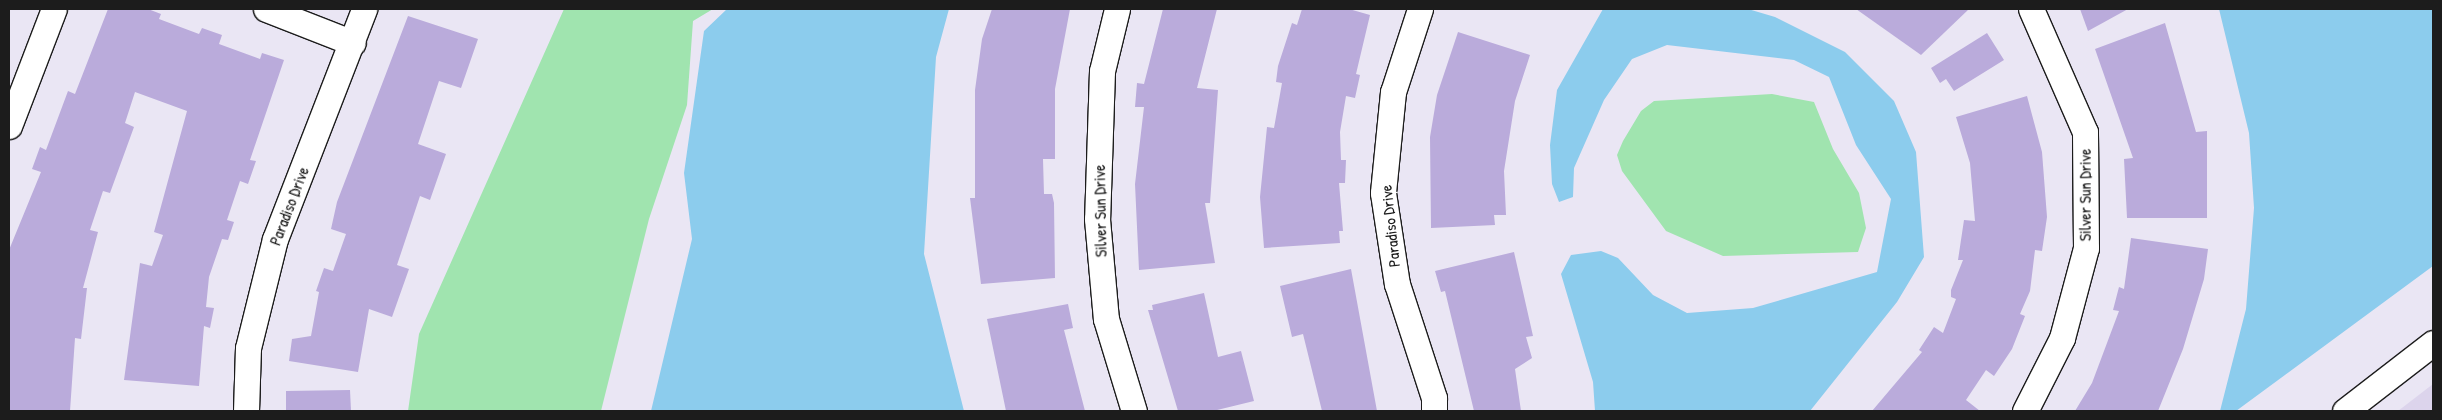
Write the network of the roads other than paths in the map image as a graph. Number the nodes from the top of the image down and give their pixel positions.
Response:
1 (54, 9) edge
2 (266, 9) edge
3 (364, 9) edge
4 (1116, 9) edge
5 (1420, 9) edge
6 (2031, 9) edge
7 (353, 43) junction
8 (9, 126) edge
9 (2433, 343) edge
10 (246, 411) edge
11 (1134, 411) edge
12 (1434, 411) edge
13 (2025, 411) edge
14 (2345, 411) edge

1 - 8 street
2 - 7 street
3 - 7 street, Paradiso Drive
4 - 11 street, Silver Sun Drive
5 - 12 street, Paradiso Drive
6 - 13 street, Silver Sun Drive
7 - 10 street, Paradiso Drive
9 - 14 street

